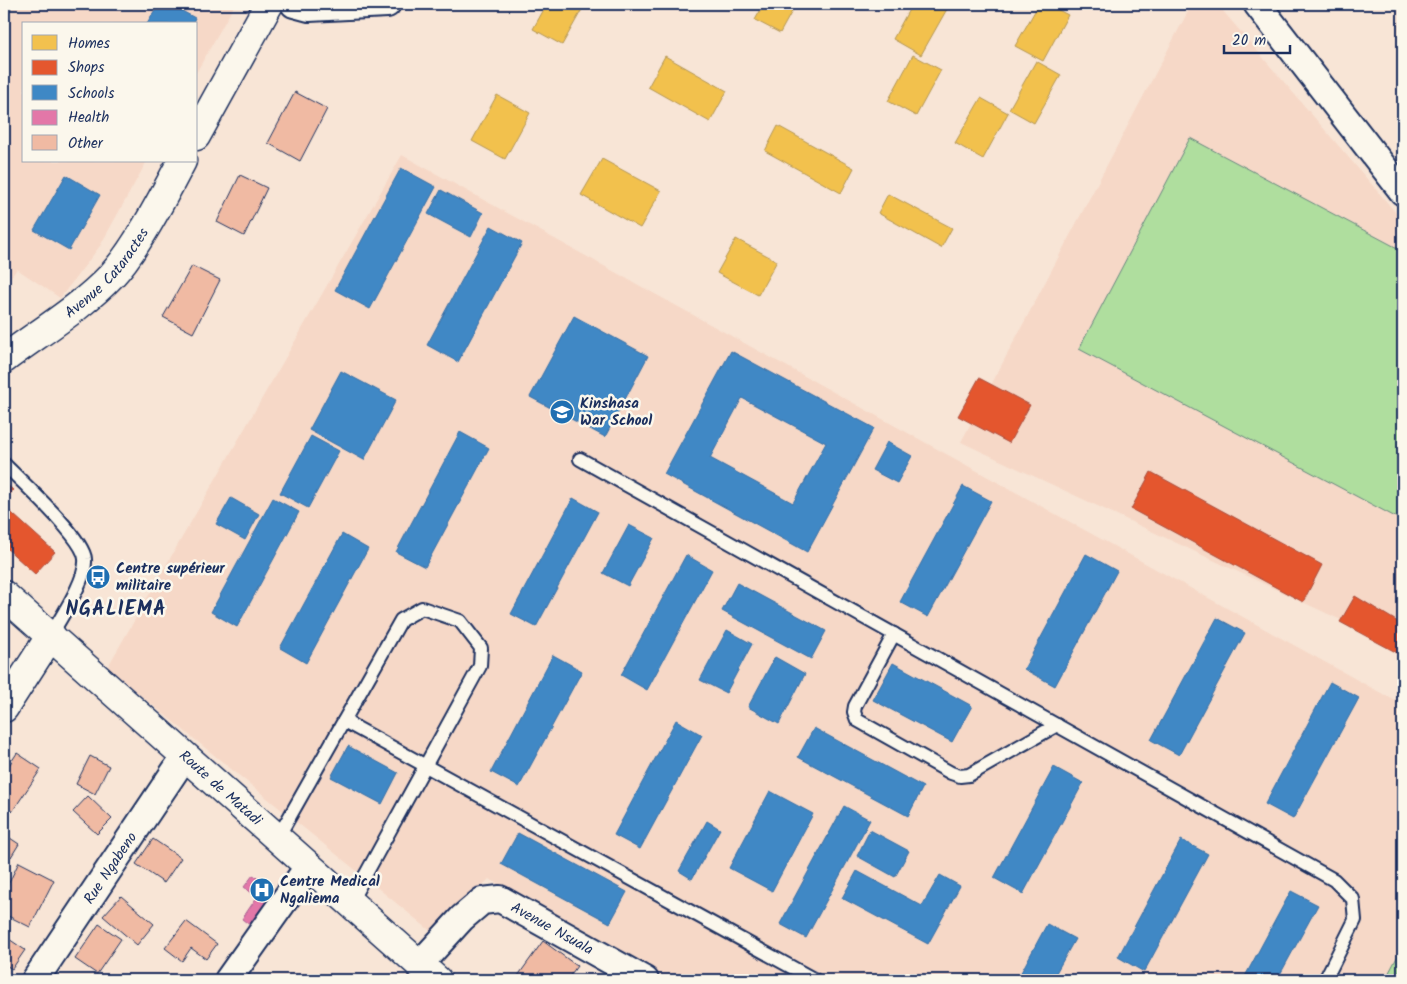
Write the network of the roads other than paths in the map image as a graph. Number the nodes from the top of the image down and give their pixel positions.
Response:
1 (269, 4) edge
2 (294, 4) edge
3 (388, 4) edge
4 (1257, 4) edge
5 (198, 132) edge
6 (181, 162) edge
7 (1403, 192) edge
8 (4, 359) edge
9 (580, 459) dead end
10 (4, 464) edge
11 (4, 595) edge
12 (894, 634) junction
13 (51, 635) junction
14 (4, 708) edge
15 (344, 720) junction
16 (1057, 725) junction
17 (185, 756) junction
18 (425, 765) junction
19 (277, 840) junction
20 (308, 867) junction
21 (350, 903) junction
22 (428, 973) edge
23 (35, 980) edge
24 (228, 980) edge
25 (645, 980) edge
26 (815, 980) edge
27 (1326, 980) edge

1 - 5 main road
2 - 3 street
4 - 7 street
6 - 8 main road, Avenue Cataractes
9 - 12 lane
10 - 13 lane
11 - 13 main road, Route de Matadi
12 - 16 lane
12 - 16 lane
13 - 14 main road
13 - 17 main road, Route de Matadi
15 - 18 lane
15 - 18 lane
15 - 19 lane
16 - 27 lane
17 - 19 main road, Route de Matadi
17 - 23 street, Rue Ngabeno
18 - 21 lane
18 - 26 lane
19 - 20 main road, Route de Matadi
20 - 21 main road, Route de Matadi
20 - 24 street
21 - 22 main road, Route de Matadi
22 - 25 street, Avenue Nsuala

